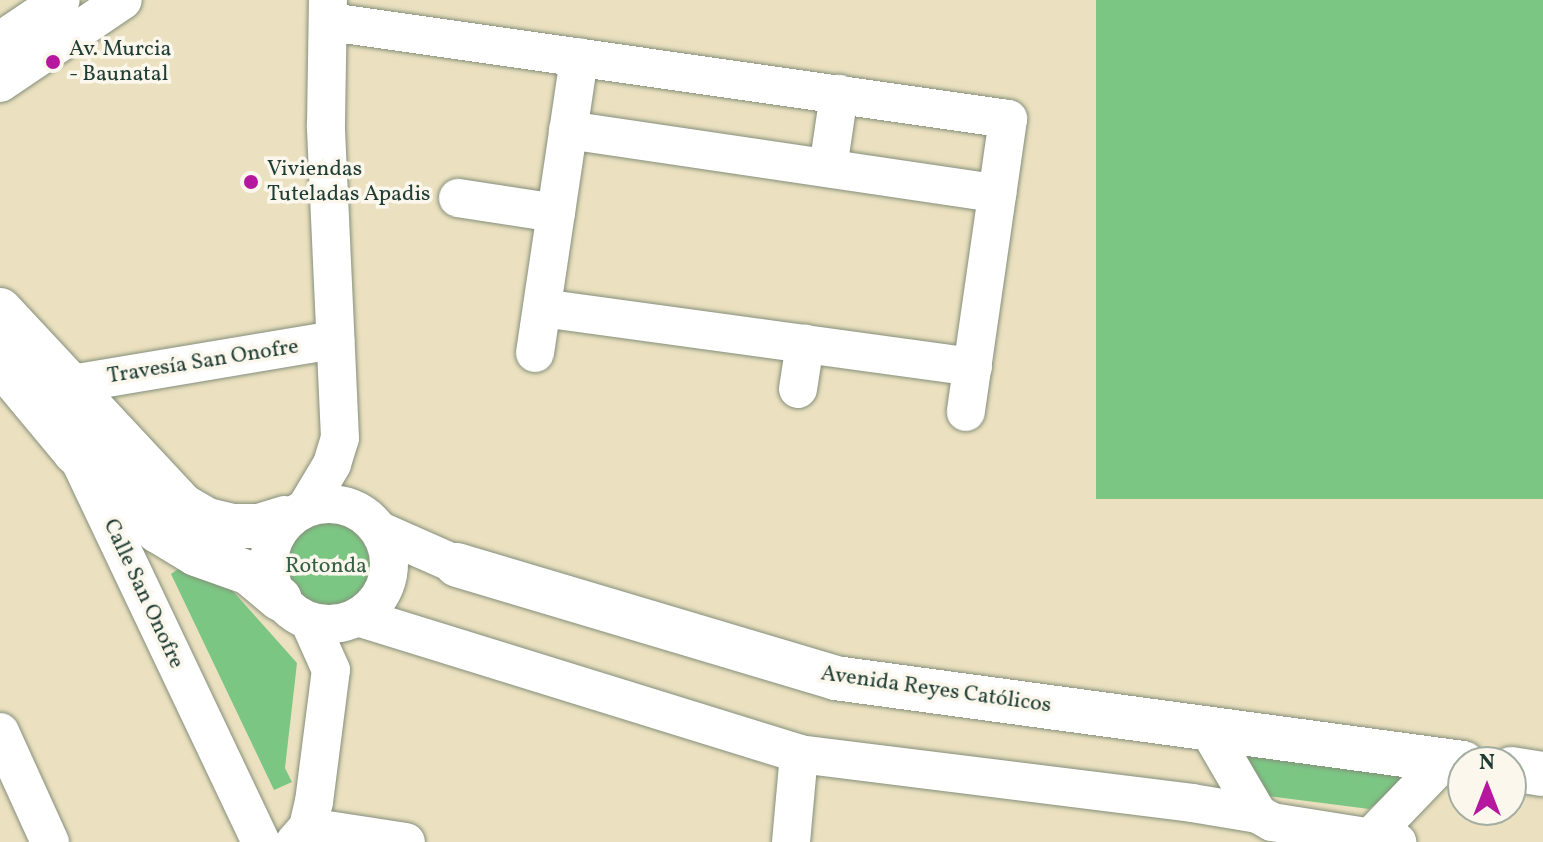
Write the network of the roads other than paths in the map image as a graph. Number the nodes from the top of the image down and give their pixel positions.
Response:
1 (61, 0) edge
2 (123, 0) edge
3 (321, 7) edge
4 (9, 23) edge
5 (579, 57) junction
6 (0, 83) edge
7 (839, 94) junction
8 (568, 130) junction
9 (828, 168) junction
10 (997, 193) junction
11 (458, 198) dead end
12 (556, 213) junction
13 (542, 308) junction
14 (0, 310) edge
15 (335, 340) junction
16 (805, 344) junction
17 (535, 353) dead end
18 (0, 362) edge
19 (973, 367) junction
20 (71, 384) junction
21 (798, 389) dead end
22 (966, 412) dead end
23 (340, 438) junction
24 (75, 452) junction
25 (296, 512) junction
26 (374, 523) junction
27 (457, 565) junction
28 (386, 581) junction
29 (295, 611) junction
30 (361, 618) junction
31 (0, 732) edge
32 (1210, 732) junction
33 (799, 754) junction
34 (1447, 761) edge
35 (1447, 770) edge
36 (1258, 814) junction
37 (301, 834) edge
38 (1384, 840) edge
39 (50, 842) edge
40 (261, 842) edge
41 (406, 842) edge
42 (791, 842) edge

1 - 4 street
2 - 6 street
3 - 5 street
3 - 15 street
5 - 7 street
5 - 8 street
7 - 9 street
7 - 10 street
8 - 9 street
8 - 12 street
9 - 10 street
10 - 19 street
11 - 12 street
12 - 13 street
13 - 16 street
13 - 17 street
14 - 20 main road
15 - 20 street, Travesía San Onofre
15 - 23 street
16 - 19 street
16 - 21 street
18 - 24 main road, Calle San Onofre
19 - 22 street
20 - 25 main road
23 - 25 street
23 - 26 street
24 - 29 main road
24 - 40 street, Calle San Onofre
25 - 26 street
25 - 29 street
26 - 27 street, Avenida Reyes Católicos
26 - 28 street
27 - 28 street
27 - 32 main road, Avenida Reyes Católicos
28 - 30 street
29 - 30 street
29 - 37 street
30 - 33 street
31 - 39 street
32 - 34 main road, Avenida Reyes Católicos
32 - 36 street
33 - 36 street
33 - 42 street
35 - 38 street
36 - 38 street
37 - 41 street

